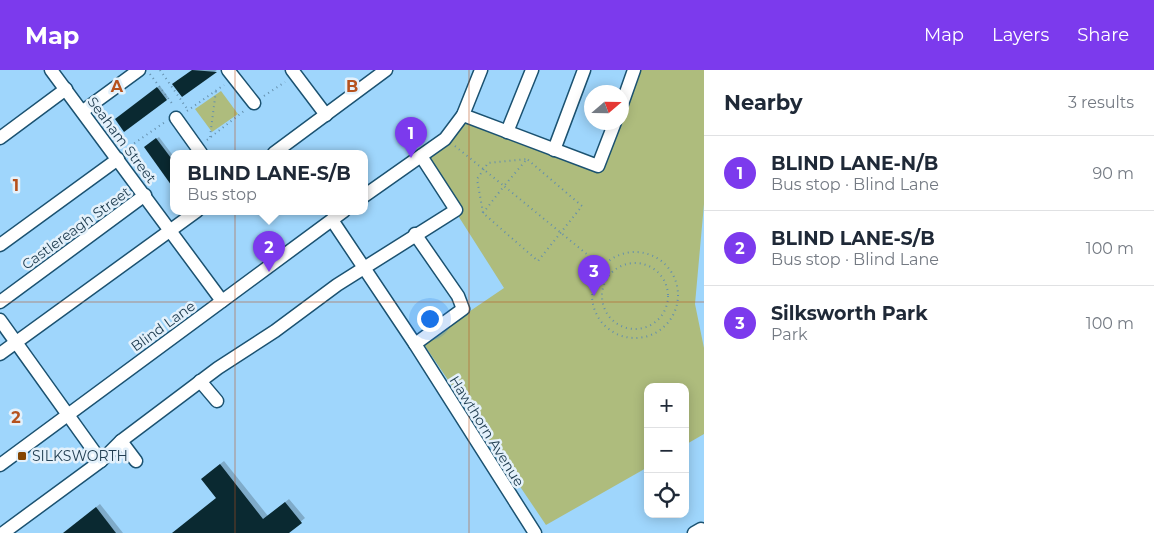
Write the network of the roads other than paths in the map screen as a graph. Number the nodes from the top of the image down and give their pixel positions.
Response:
1 (51, 70) edge
2 (139, 70) edge
3 (228, 70) edge
4 (292, 70) edge
5 (386, 70) edge
6 (481, 70) edge
7 (532, 70) edge
8 (584, 70) edge
9 (634, 70) edge
10 (629, 85) edge
11 (66, 89) junction
12 (254, 103) dead end
13 (82, 111) junction
14 (175, 113) road end
15 (326, 115) junction
16 (463, 115) junction
17 (612, 130) edge
18 (508, 132) junction
19 (0, 138) edge
20 (199, 150) edge
21 (278, 150) edge
22 (554, 150) junction
23 (421, 156) junction
24 (118, 159) junction
25 (368, 193) edge
26 (145, 195) junction
27 (192, 215) edge
28 (339, 215) edge
29 (332, 220) junction
30 (171, 230) junction
31 (415, 234) junction
32 (0, 245) edge
33 (363, 268) junction
34 (222, 301) junction
35 (0, 302) edge
36 (0, 320) edge
37 (16, 342) junction
38 (415, 344) junction
39 (0, 354) edge
40 (200, 381) junction
41 (217, 401) dead end
42 (68, 415) junction
43 (121, 441) junction
44 (101, 461) junction
45 (136, 461) dead end
46 (0, 465) edge
47 (2, 533) edge
48 (535, 533) edge
49 (694, 533) edge
50 (703, 533) edge

1 - 11 street, Seaham Street
2 - 13 street
3 - 12 street
4 - 15 street
5 - 15 street
6 - 16 street
7 - 18 street
8 - 22 street
9 - 10 street
11 - 13 street, Seaham Street
11 - 19 street
13 - 24 street, Seaham Street
14 - 20 street
15 - 21 street
16 - 18 street
16 - 23 street
17 - 22 street
18 - 22 street
23 - 25 street
23 - 31 street
24 - 26 street, Seaham Street
24 - 32 street
26 - 30 street, Seaham Street
26 - 35 street, Castlereagh Street
27 - 30 street
28 - 29 street, Blind Lane
29 - 33 street, Hawthorn Avenue
29 - 34 street, Blind Lane
30 - 34 street, Seaham Street
30 - 37 street
31 - 33 street
31 - 38 street
33 - 38 street, Hawthorn Avenue
33 - 40 street
34 - 42 street, Blind Lane
36 - 37 street
37 - 39 street
37 - 42 street
38 - 48 street, Hawthorn Avenue
40 - 41 street
40 - 43 street
42 - 44 street
42 - 46 street, Blind Lane
43 - 44 street
43 - 45 street
44 - 47 street
49 - 50 street

